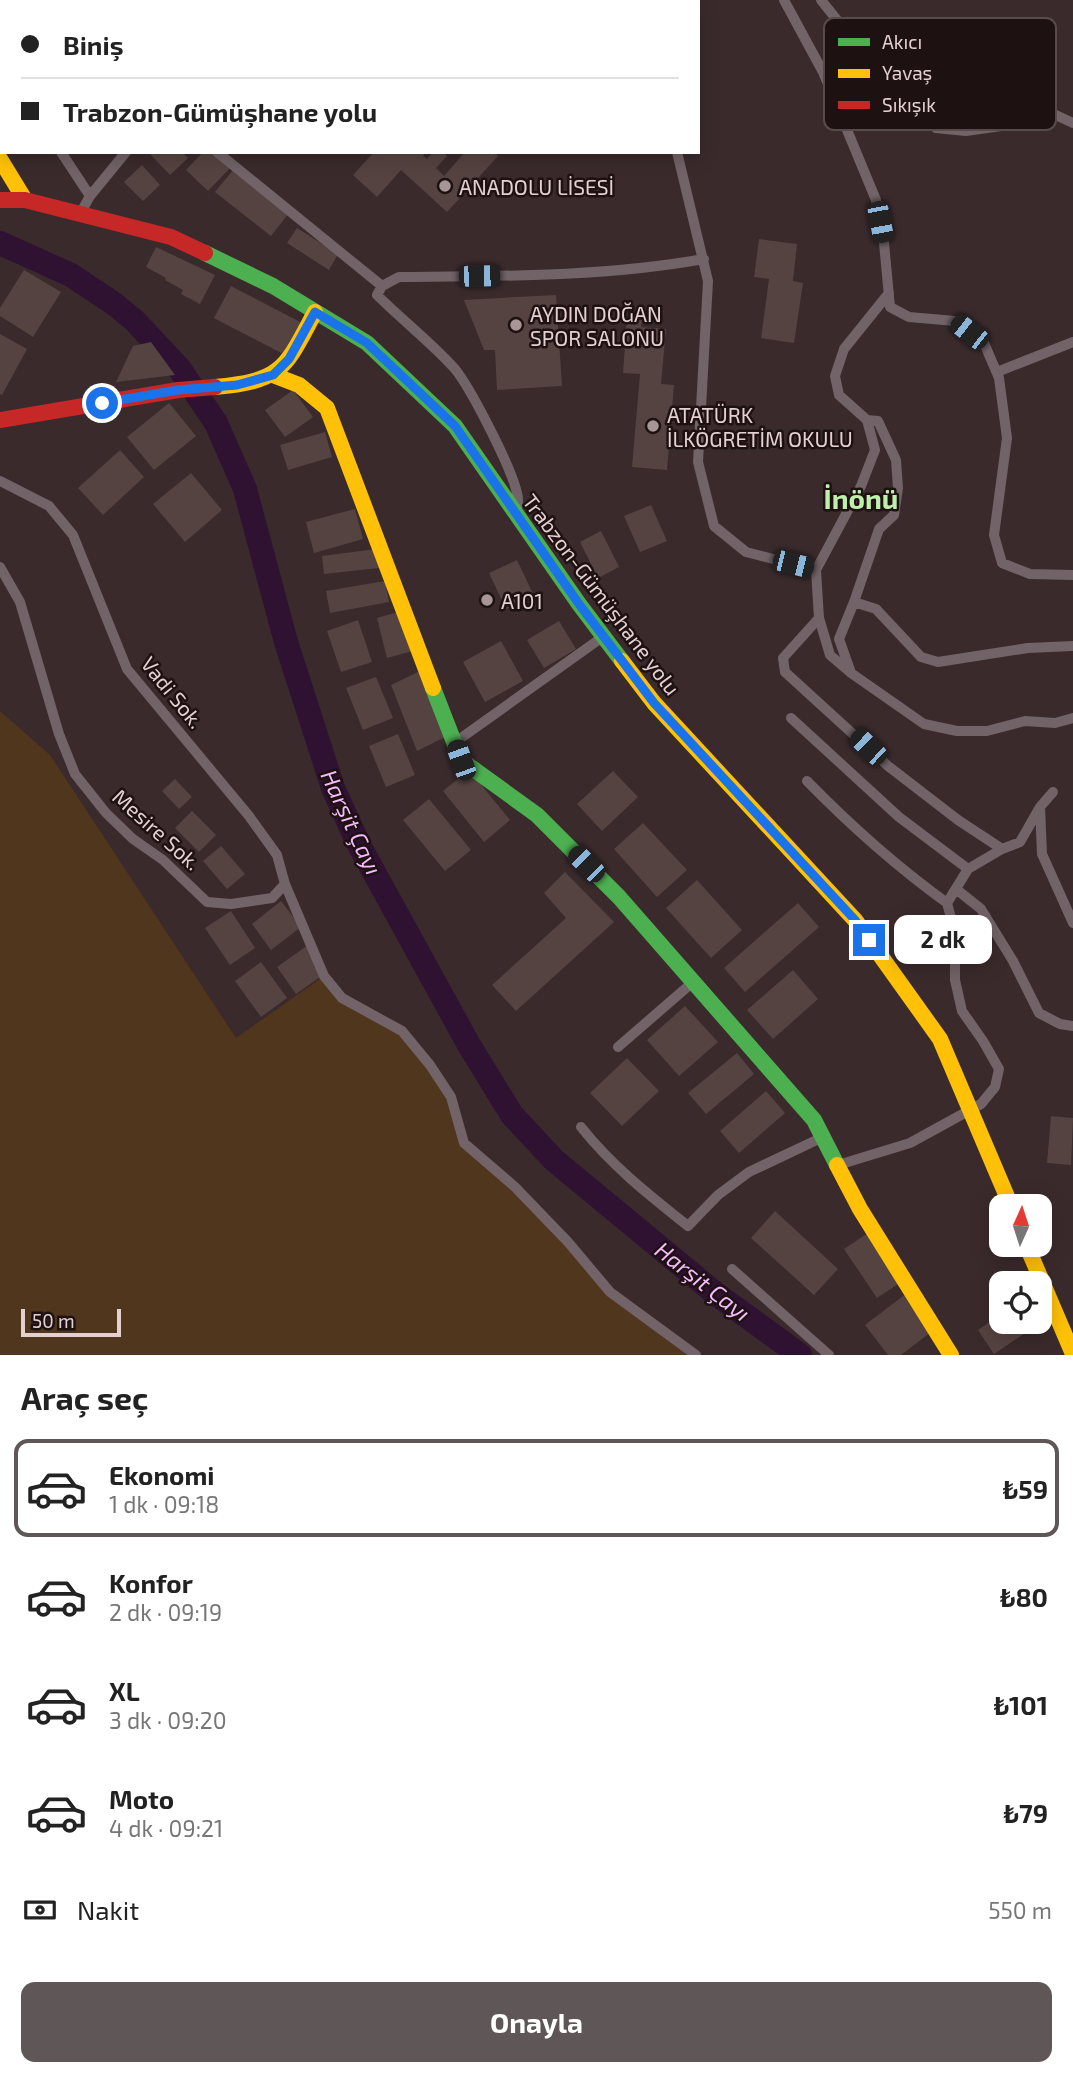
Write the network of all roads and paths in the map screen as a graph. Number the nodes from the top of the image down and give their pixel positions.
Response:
1 (784, 0) edge
2 (821, 0) edge
3 (835, 18) edge
4 (824, 74) edge
5 (1056, 115) edge
6 (1073, 123) edge
7 (847, 130) edge
8 (62, 154) edge
9 (124, 154) edge
10 (219, 154) edge
11 (678, 154) edge
12 (0, 159) edge
13 (90, 196) junction
14 (0, 200) edge
15 (25, 201) junction
16 (80, 214) junction
17 (704, 259) junction
18 (382, 286) junction
19 (888, 293) junction
20 (315, 312) junction
21 (1073, 342) edge
22 (997, 372) junction
23 (273, 375) junction
24 (0, 420) edge
25 (867, 420) junction
26 (0, 481) edge
27 (516, 515) junction
28 (0, 568) edge
29 (816, 570) junction
30 (1073, 575) edge
31 (854, 603) junction
32 (819, 618) junction
33 (604, 636) junction
34 (1073, 646) edge
35 (851, 673) junction
36 (791, 718) dead end
37 (1073, 718) edge
38 (454, 743) junction
39 (807, 781) dead end
40 (1052, 792) dead end
41 (1040, 807) junction
42 (1002, 849) junction
43 (968, 869) junction
44 (285, 884) junction
45 (956, 889) junction
46 (947, 903) junction
47 (1073, 923) edge
48 (693, 982) junction
49 (1073, 1026) edge
50 (618, 1047) dead end
51 (970, 1109) junction
52 (581, 1127) dead end
53 (823, 1137) junction
54 (838, 1166) junction
55 (1006, 1194) edge
56 (1032, 1257) edge
57 (732, 1269) dead end
58 (944, 1352) edge
59 (1073, 1354) edge
60 (696, 1355) edge
61 (829, 1355) edge

1 - 4 street
2 - 3 street
5 - 6 street
7 - 19 street
8 - 13 street
9 - 13 street
10 - 18 street
11 - 17 street
12 - 15 main road
13 - 16 street
14 - 15 main road, Trabzon-Gümüşhane yolu
15 - 16 main road, Trabzon-Gümüşhane yolu
16 - 20 main road, Trabzon-Gümüşhane yolu
17 - 18 street
17 - 29 street
18 - 27 street
19 - 22 street
19 - 25 street
20 - 23 main road
20 - 27 main road, Trabzon-Gümüşhane yolu
21 - 22 street
22 - 30 street
23 - 24 main road
23 - 38 main road
25 - 29 street
25 - 31 street
26 - 44 street, Vadi Sok.
27 - 33 main road, Trabzon-Gümüşhane yolu
28 - 44 street, Mesire Sok.
29 - 32 street
31 - 34 street
31 - 35 street
32 - 35 street
32 - 42 street
33 - 38 street
33 - 51 main road, Trabzon-Gümüşhane yolu
35 - 37 street
36 - 43 street
38 - 48 main road
39 - 46 street
40 - 41 street
41 - 42 street
41 - 47 street
42 - 43 street
43 - 45 street
44 - 60 street, Vadi Sok.
45 - 46 street
45 - 49 street
46 - 51 street
48 - 50 street
48 - 53 main road
51 - 54 street
51 - 55 main road, Trabzon-Gümüşhane yolu
52 - 53 street
53 - 54 main road
54 - 58 main road
56 - 59 main road
57 - 61 street

